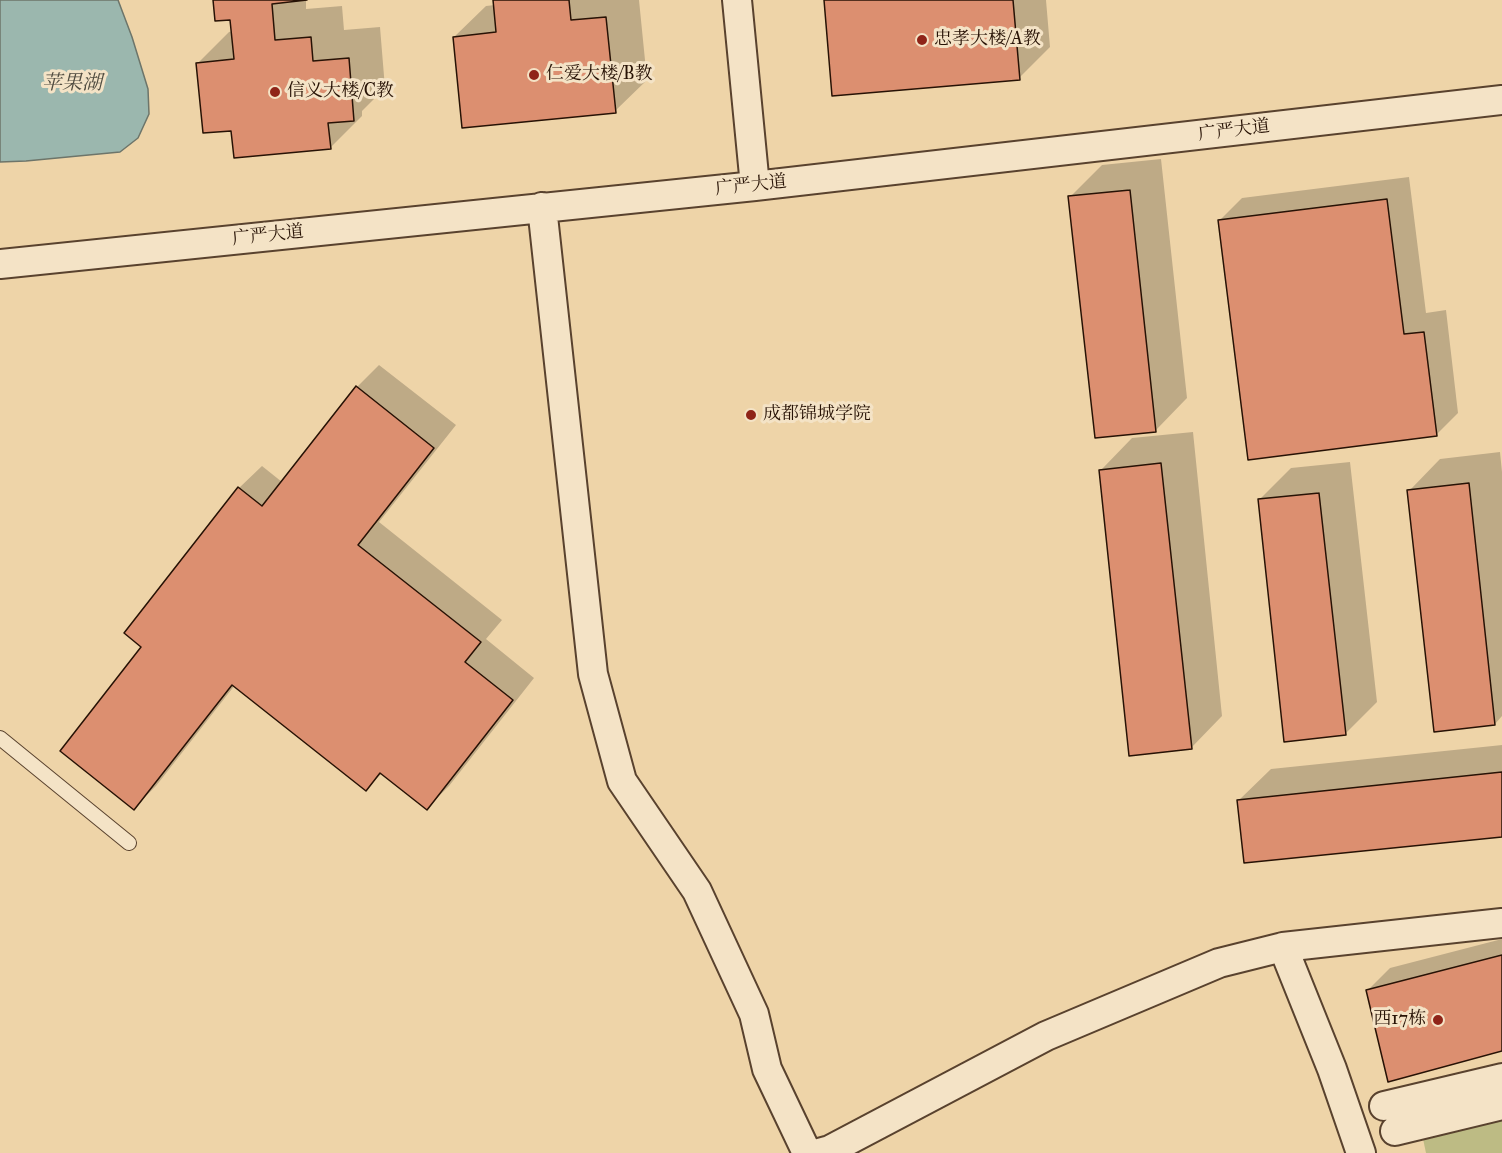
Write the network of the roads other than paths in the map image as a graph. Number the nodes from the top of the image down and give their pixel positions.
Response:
1 (737, 0) edge
2 (1502, 100) edge
3 (755, 186) junction
4 (542, 207) junction
5 (0, 264) edge
6 (0, 738) edge
7 (129, 843) dead end
8 (1502, 923) edge
9 (1283, 947) junction
10 (1502, 1078) edge
11 (1502, 1105) edge
12 (807, 1153) edge
13 (819, 1153) edge
14 (1361, 1153) edge

1 - 3 street
2 - 3 street, 广严大道
3 - 4 street, 广严大道
4 - 5 street, 广严大道
4 - 12 street
6 - 7 lane
8 - 9 street
9 - 13 street
9 - 14 street
10 - 11 street

